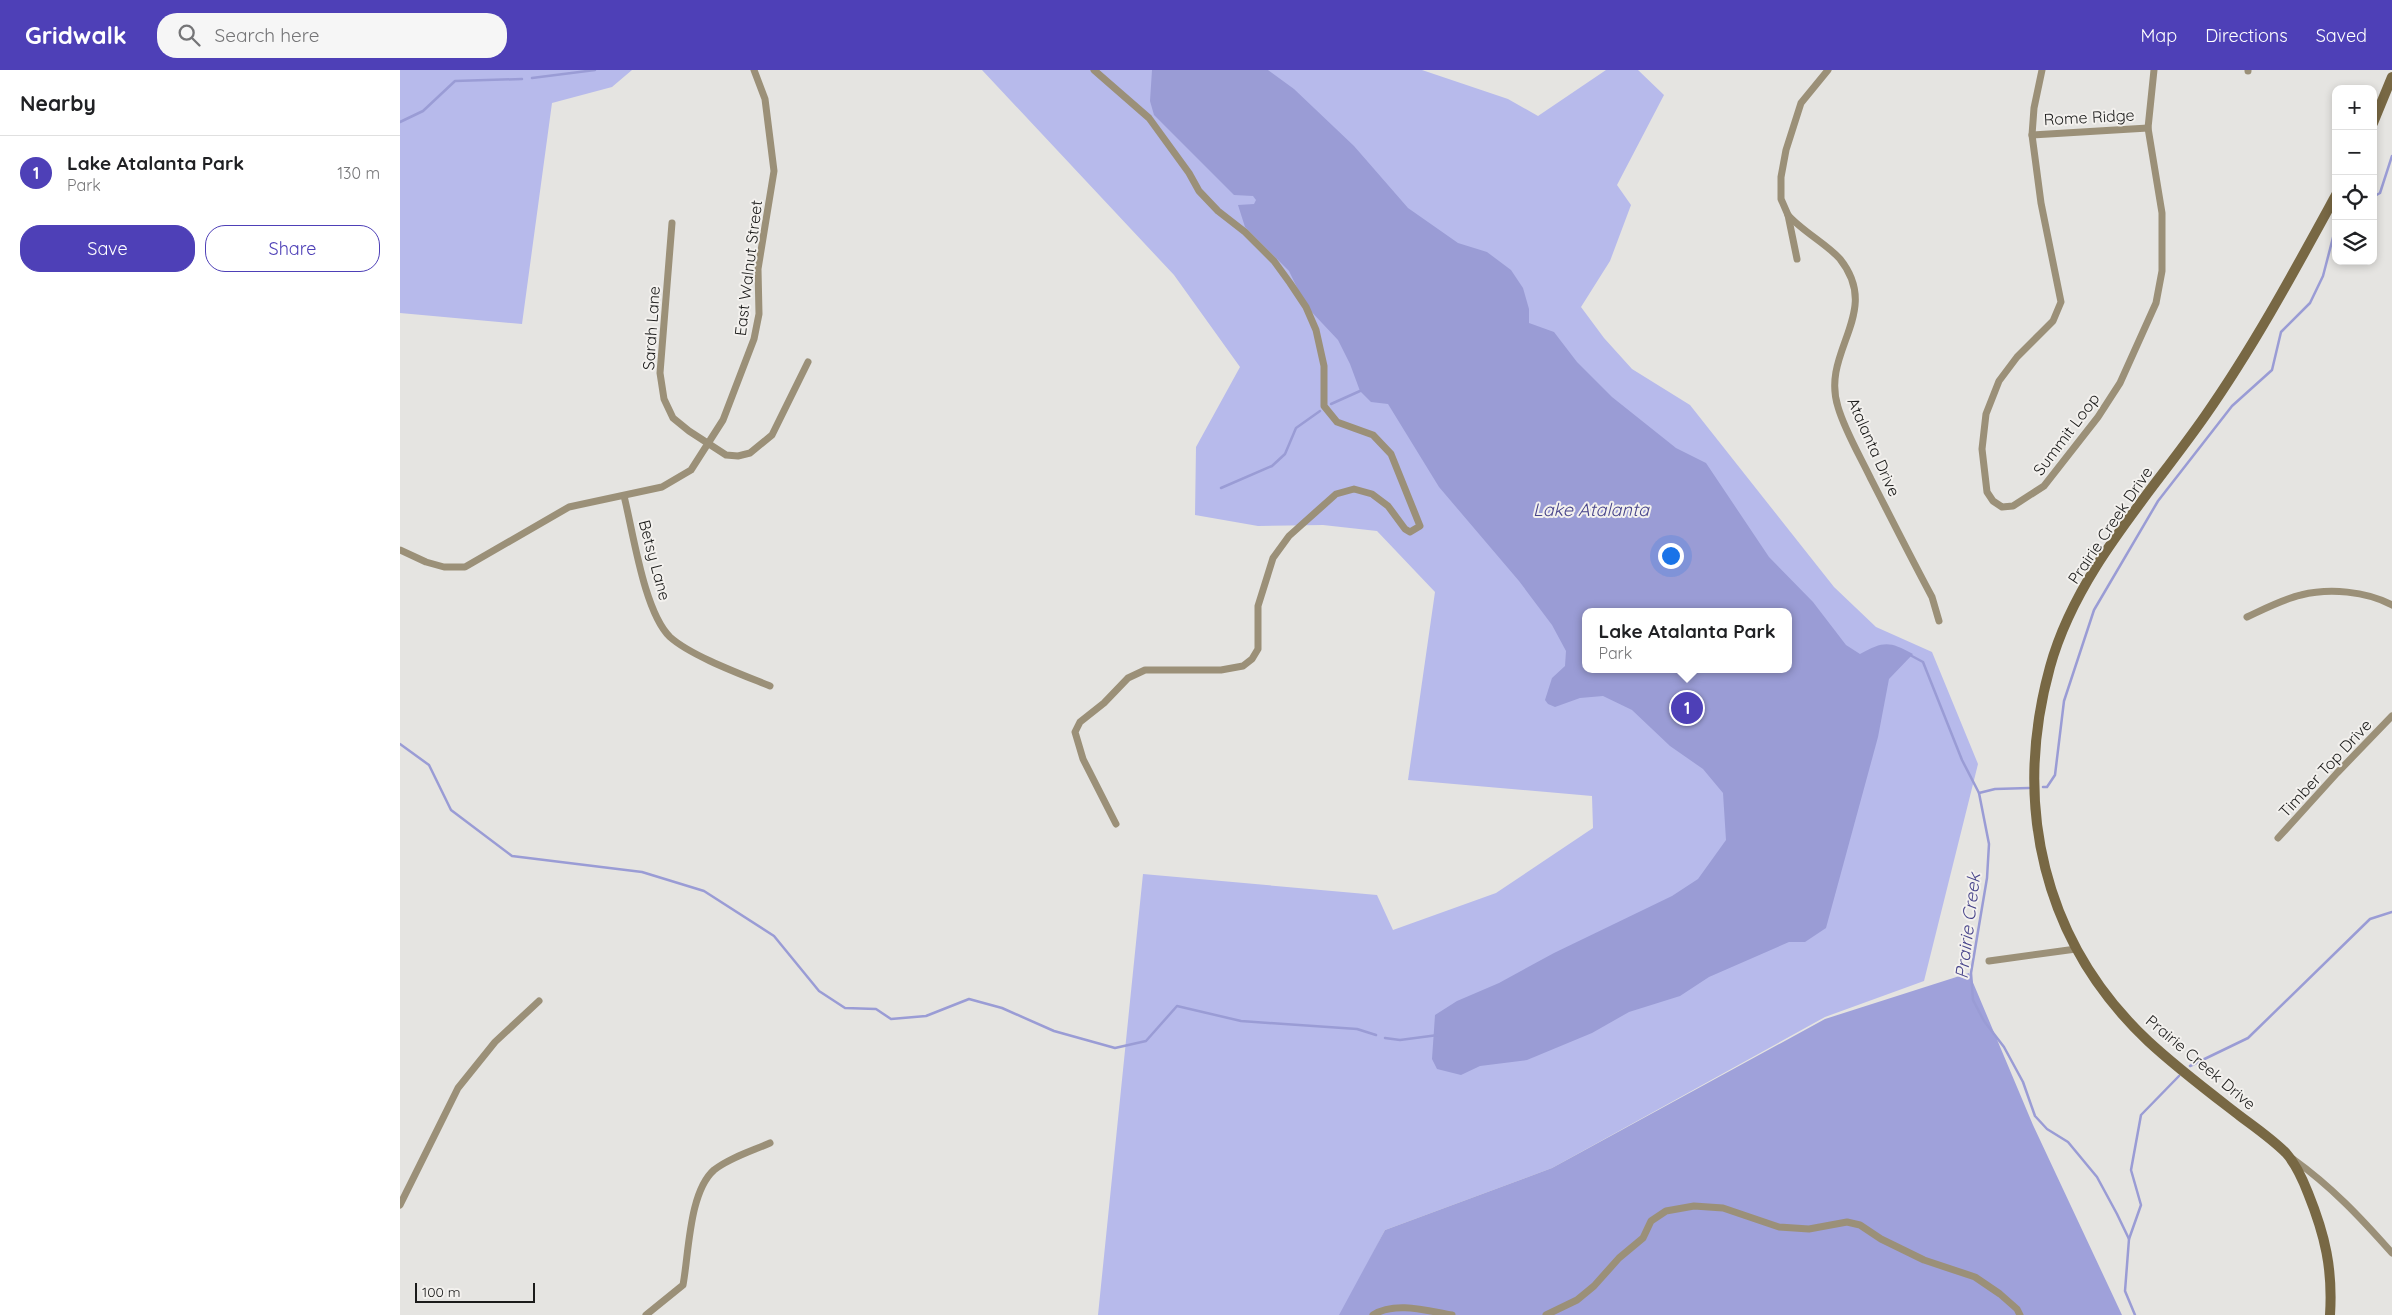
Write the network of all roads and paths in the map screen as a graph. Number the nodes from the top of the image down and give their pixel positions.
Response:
1 (754, 70) edge
2 (1094, 70) edge
3 (1828, 70) edge
4 (2042, 70) edge
5 (2154, 70) edge
6 (2392, 77) edge
7 (2377, 113) edge
8 (2148, 128) junction
9 (2032, 135) junction
10 (2332, 202) edge
11 (1788, 215) junction
12 (672, 223) dead end
13 (1797, 259) dead end
14 (808, 362) dead end
15 (709, 444) junction
16 (624, 496) junction
17 (400, 550) edge
18 (2392, 605) edge
19 (2247, 617) dead end
20 (1939, 621) dead end
21 (770, 686) dead end
22 (2392, 716) edge
23 (1116, 824) dead end
24 (2278, 838) dead end
25 (2076, 949) junction
26 (1990, 961) dead end
27 (539, 1001) dead end
28 (770, 1143) dead end
29 (2288, 1156) junction
30 (400, 1205) edge
31 (2392, 1253) edge
32 (646, 1315) edge
33 (1373, 1315) edge
34 (1452, 1315) edge
35 (1546, 1315) edge
36 (2020, 1315) edge
37 (2330, 1315) edge

1 - 15 street, East Walnut Street
2 - 23 street
3 - 11 street
4 - 9 street, Summit Loop
5 - 8 street, Summit Loop
6 - 7 main road
8 - 9 street, Rome Ridge
8 - 9 street, Summit Loop
10 - 25 main road, Prairie Creek Drive
11 - 13 street
11 - 20 street, Atalanta Drive
12 - 15 street, Sarah Lane
14 - 15 street, Sarah Lane
15 - 16 street, East Walnut Street
16 - 17 street, East Walnut Street
16 - 21 street, Betsy Lane
18 - 19 street
22 - 24 street, Timber Top Drive
25 - 26 street
25 - 29 main road, Prairie Creek Drive
27 - 30 street
28 - 32 street
29 - 31 street
29 - 37 main road, Prairie Creek Drive
33 - 34 street
35 - 36 street

